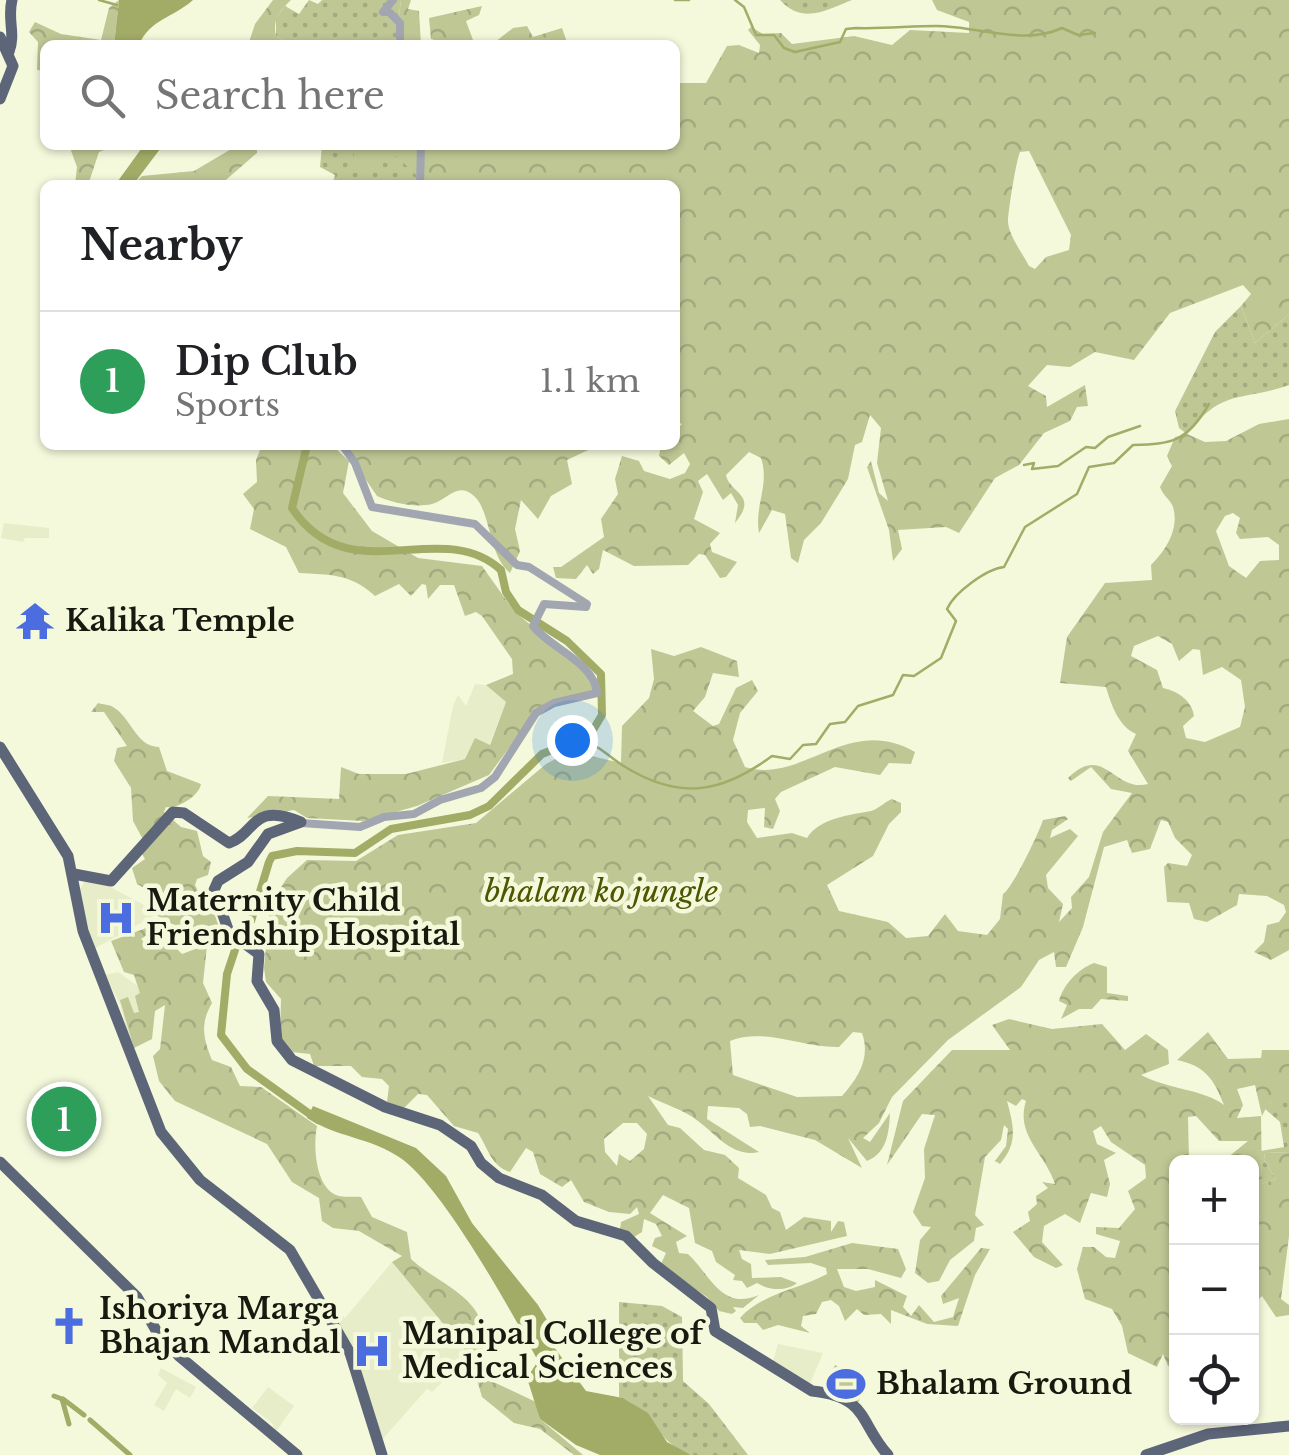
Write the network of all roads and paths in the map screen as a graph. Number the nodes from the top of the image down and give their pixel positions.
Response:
1 (12, 0) edge
2 (393, 0) edge
3 (0, 37) edge
4 (400, 40) edge
5 (9, 52) junction
6 (0, 99) edge
7 (421, 150) edge
8 (420, 180) edge
9 (346, 450) edge
10 (0, 747) edge
11 (301, 823) junction
12 (74, 874) junction
13 (0, 1162) edge
14 (1289, 1426) edge
15 (297, 1455) edge
16 (382, 1455) edge
17 (888, 1455) edge
18 (1146, 1455) edge

1 - 5 main road
2 - 4 street
3 - 5 main road
5 - 6 main road
7 - 8 street
9 - 11 street
10 - 12 main road
11 - 12 main road
11 - 17 main road
12 - 16 main road
13 - 15 main road
14 - 18 main road

